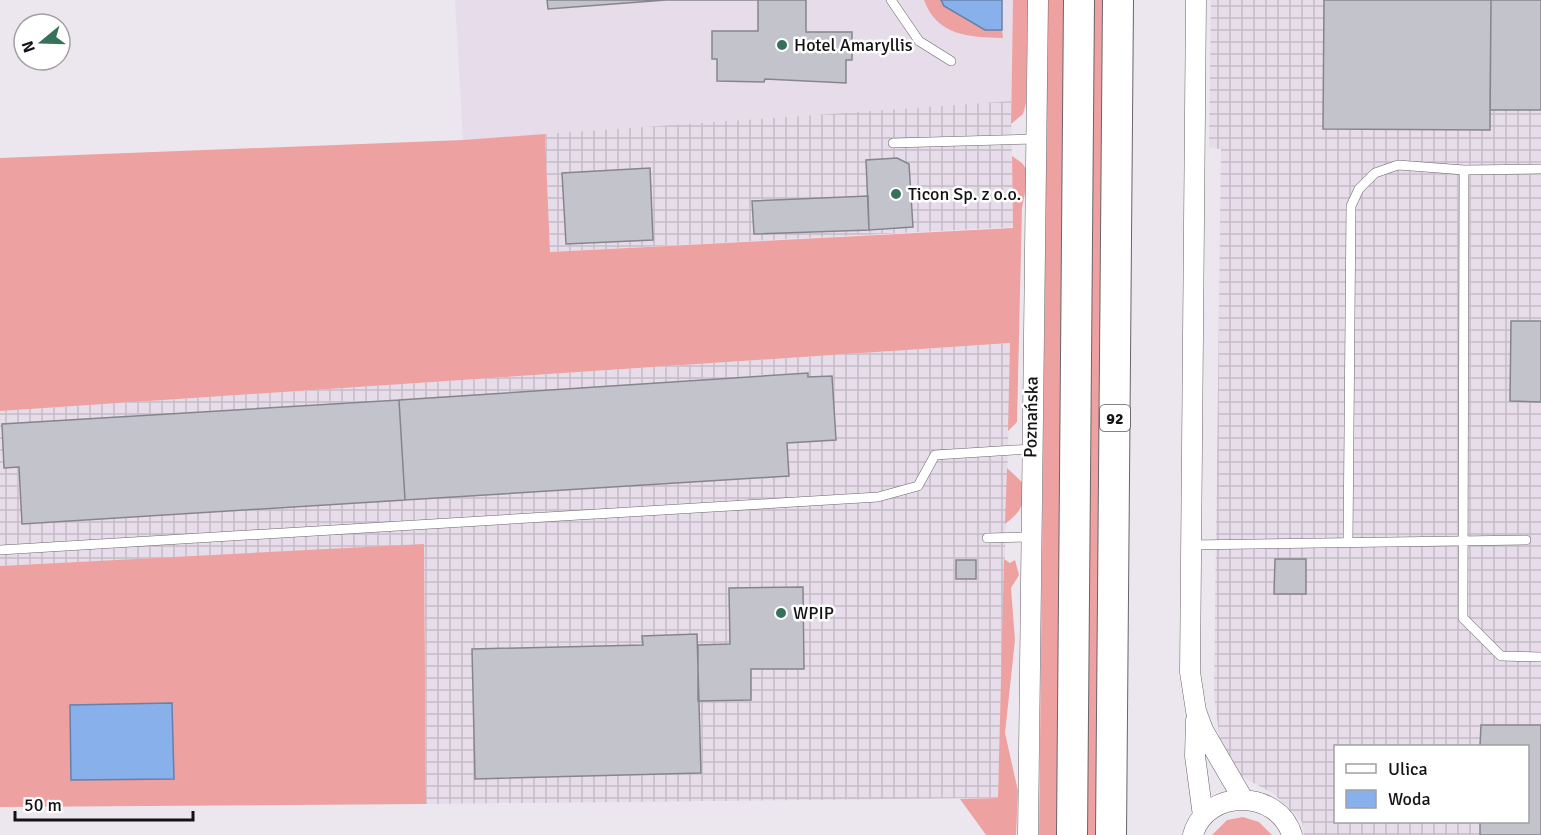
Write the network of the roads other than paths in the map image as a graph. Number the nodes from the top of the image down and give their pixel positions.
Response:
1 (891, 0) edge
2 (1038, 0) edge
3 (1079, 0) edge
4 (1118, 0) edge
5 (1196, 0) edge
6 (951, 61) dead end
7 (1037, 139) junction
8 (893, 143) dead end
9 (1464, 170) junction
10 (1541, 170) edge
11 (1031, 449) junction
12 (1030, 537) junction
13 (987, 538) dead end
14 (1526, 540) dead end
15 (1463, 541) junction
16 (1348, 543) junction
17 (1190, 545) junction
18 (0, 550) edge
19 (1541, 657) edge
20 (1196, 711) junction
21 (1243, 799) junction
22 (1203, 816) junction
23 (1028, 835) edge
24 (1072, 835) edge
25 (1111, 835) edge
26 (1192, 835) edge
27 (1292, 835) edge

1 - 6 lane
2 - 7 street, Poznańska
3 - 24 main road, 92
4 - 25 main road, 92
5 - 17 street
7 - 8 lane
7 - 11 street, Poznańska
9 - 10 lane
9 - 15 lane
9 - 16 lane
11 - 12 street, Poznańska
11 - 18 lane
12 - 13 lane
12 - 23 street, Poznańska
14 - 15 lane
15 - 16 lane
15 - 19 lane
16 - 17 lane
17 - 20 street
20 - 21 street
20 - 22 street
21 - 22 street
21 - 27 street
22 - 26 street

